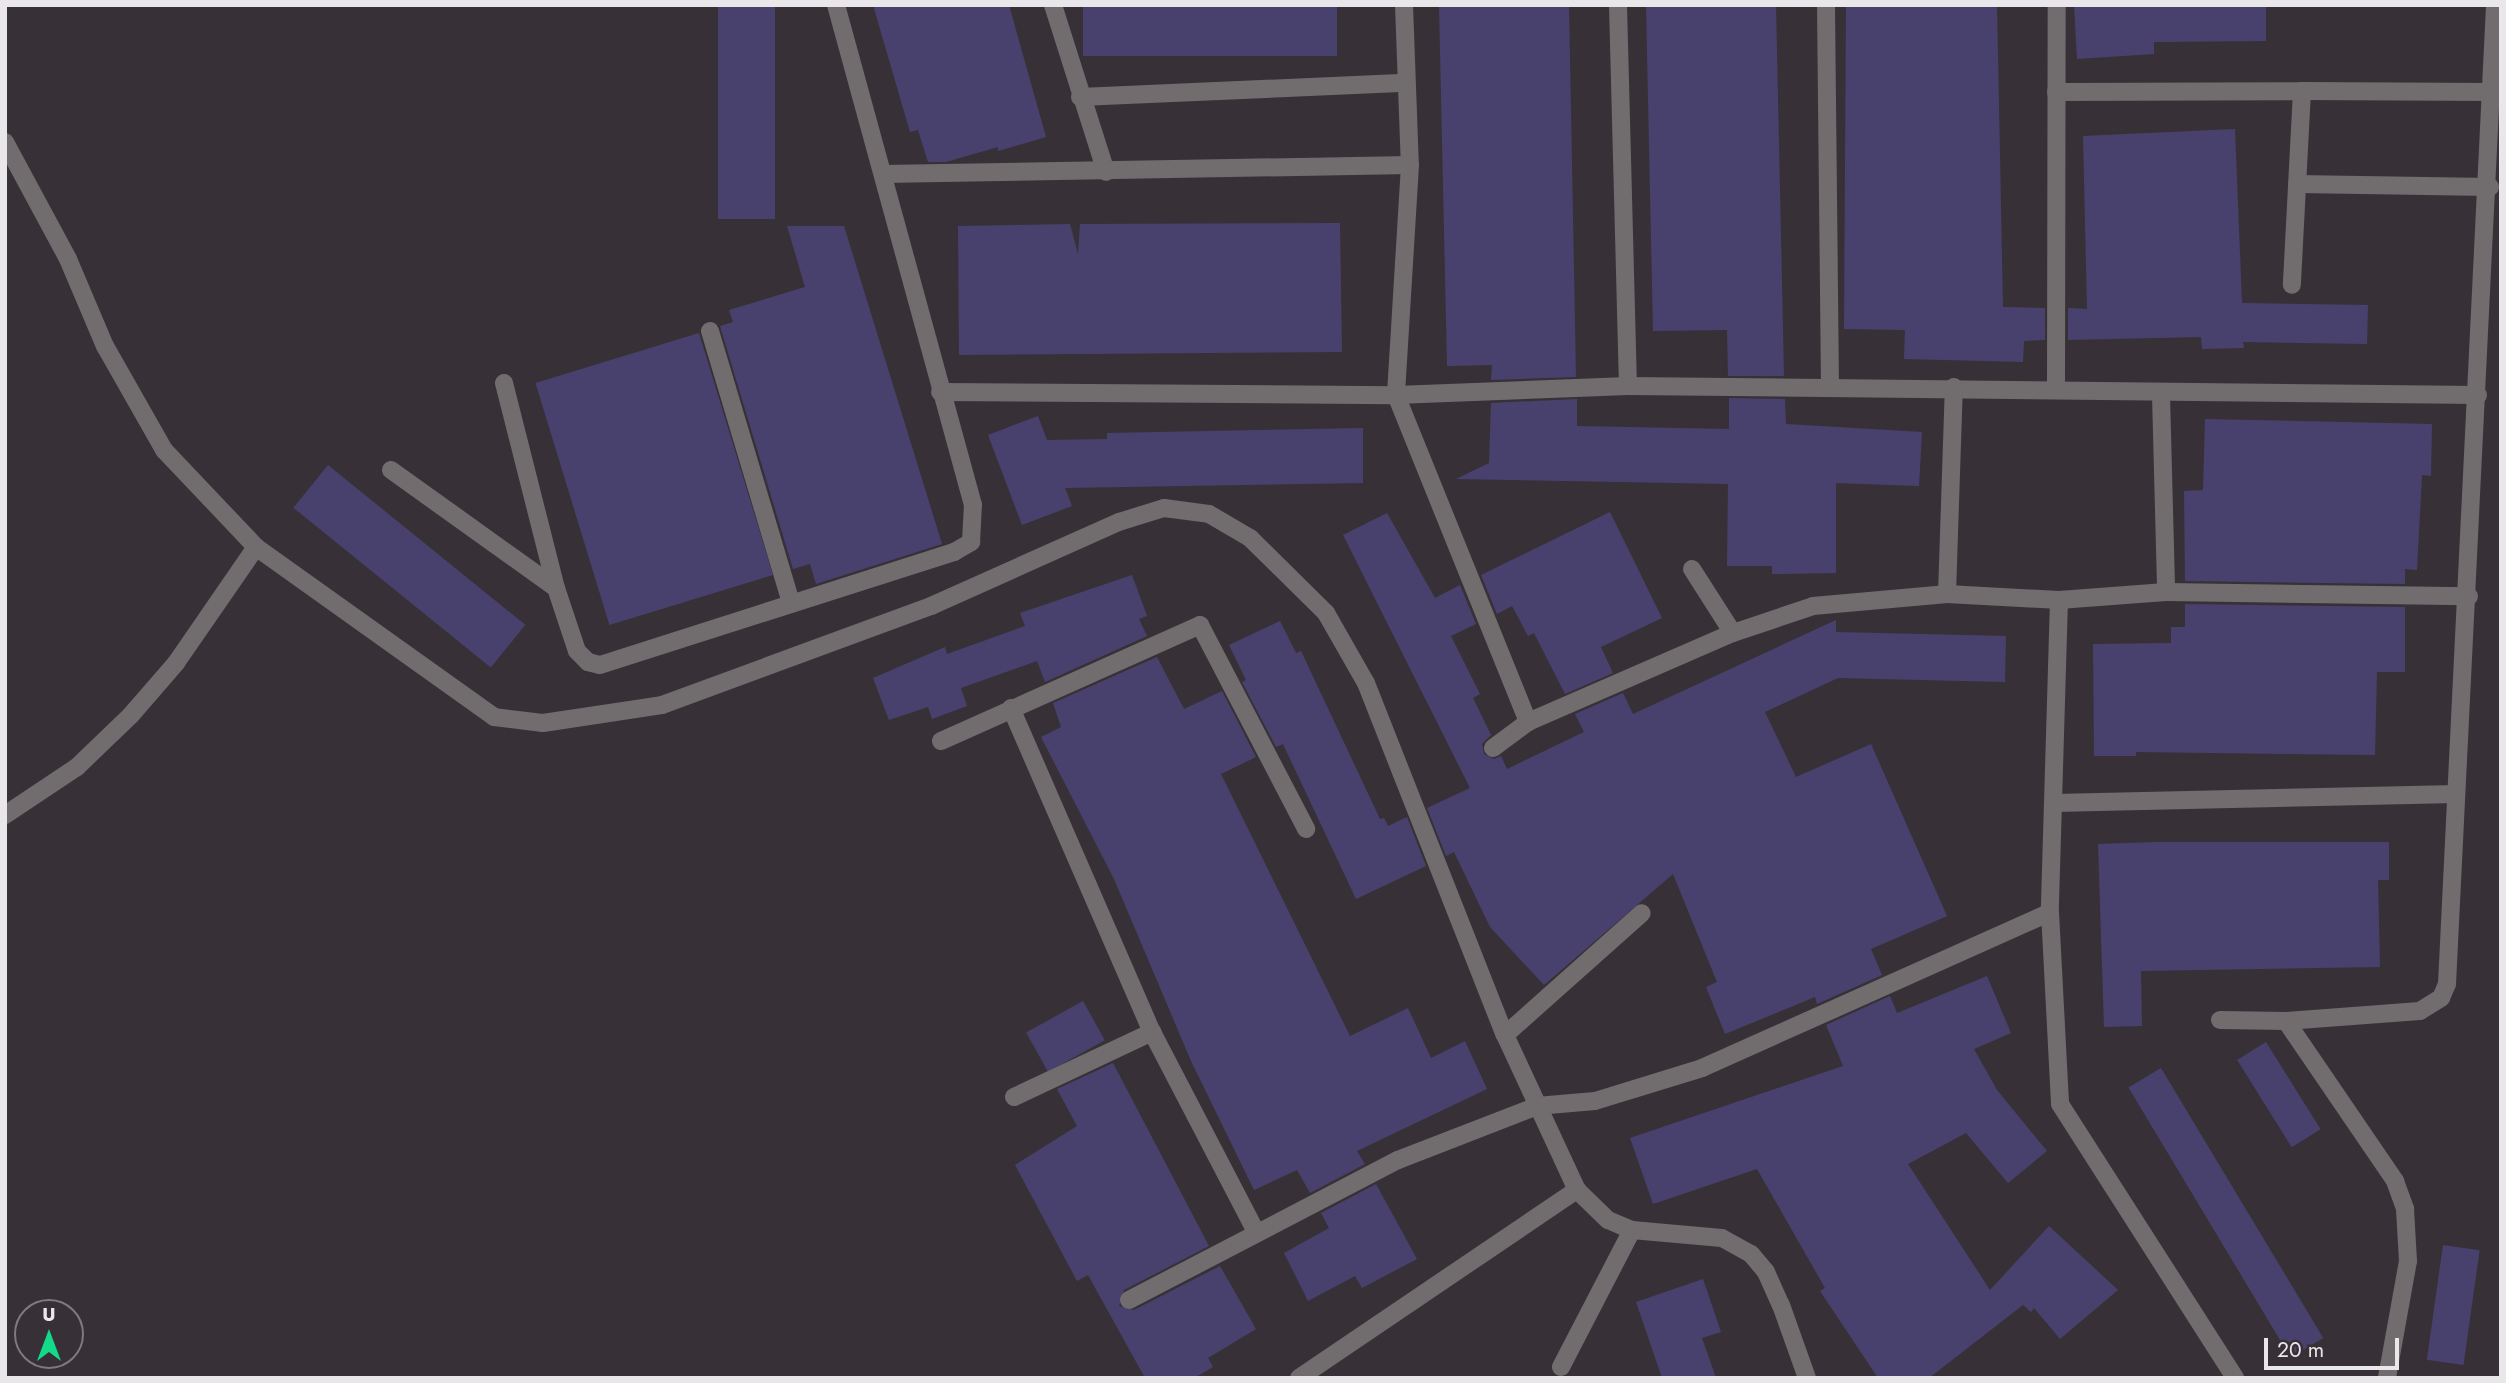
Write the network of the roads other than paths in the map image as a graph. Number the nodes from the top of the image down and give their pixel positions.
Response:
1 (836, 5) edge
2 (1053, 5) edge
3 (1404, 5) edge
4 (1618, 5) edge
5 (1826, 5) edge
6 (2057, 5) edge
7 (2496, 5) edge
8 (1406, 83) junction
9 (2302, 91) junction
10 (2056, 92) junction
11 (2493, 92) junction
12 (1080, 97) junction
13 (5, 142) edge
14 (2496, 143) edge
15 (1410, 165) junction
16 (1106, 172) junction
17 (883, 174) junction
18 (2297, 184) junction
19 (2490, 187) junction
20 (2291, 285) dead end
21 (710, 331) dead end
22 (504, 383) dead end
23 (1628, 386) junction
24 (1954, 387) junction
25 (1830, 388) junction
26 (2056, 390) junction
27 (940, 393) junction
28 (1396, 395) junction
29 (2161, 395) junction
30 (2478, 395) junction
31 (391, 470) dead end
32 (256, 547) junction
33 (1692, 569) dead end
34 (556, 588) junction
35 (2166, 592) junction
36 (1947, 594) junction
37 (2469, 596) junction
38 (2059, 600) junction
39 (791, 603) junction
40 (1734, 634) junction
41 (1012, 708) junction
42 (1528, 722) junction
43 (941, 741) dead end
44 (1493, 748) dead end
45 (2456, 794) junction
46 (2054, 803) junction
47 (5, 815) edge
48 (1306, 829) dead end
49 (2050, 912) junction
50 (1642, 914) dead end
51 (2220, 1020) dead end
52 (2286, 1021) junction
53 (1152, 1032) junction
54 (1505, 1035) junction
55 (1014, 1097) dead end
56 (1536, 1106) junction
57 (1577, 1190) junction
58 (1632, 1230) junction
59 (1256, 1232) junction
60 (1129, 1300) dead end
61 (1561, 1367) dead end
62 (1299, 1378) edge
63 (1807, 1378) edge
64 (2235, 1378) edge
65 (2387, 1378) edge

1 - 17 street
2 - 12 street
3 - 8 street
4 - 23 street
5 - 25 street
6 - 10 street
7 - 11 street
8 - 12 street
8 - 15 street
9 - 10 street
9 - 11 street
9 - 18 street
10 - 26 street
11 - 14 street
12 - 16 street
13 - 32 street
14 - 19 street
15 - 16 street
15 - 28 street
16 - 17 street
17 - 27 street
18 - 19 street
18 - 20 street
19 - 30 street
21 - 39 street
22 - 34 street
23 - 25 street
23 - 28 street
24 - 25 street
24 - 26 street
24 - 36 street
26 - 29 street
27 - 28 street
27 - 39 street
28 - 42 street
29 - 30 street
29 - 35 street
30 - 37 street
31 - 34 street
32 - 47 street
32 - 54 street
33 - 40 street
34 - 39 street
35 - 37 street
35 - 38 street
36 - 38 street
36 - 40 street
37 - 45 street
38 - 46 street
40 - 42 street
41 - 43 street
41 - 48 street
41 - 53 street
42 - 44 street
45 - 46 street
45 - 52 street
46 - 49 street
49 - 56 street
49 - 64 street
50 - 54 street
51 - 52 street
52 - 65 street
53 - 55 street
53 - 59 street
54 - 56 street
56 - 57 street
56 - 59 street
57 - 58 street
57 - 62 street
58 - 61 street
58 - 63 street
59 - 60 street

